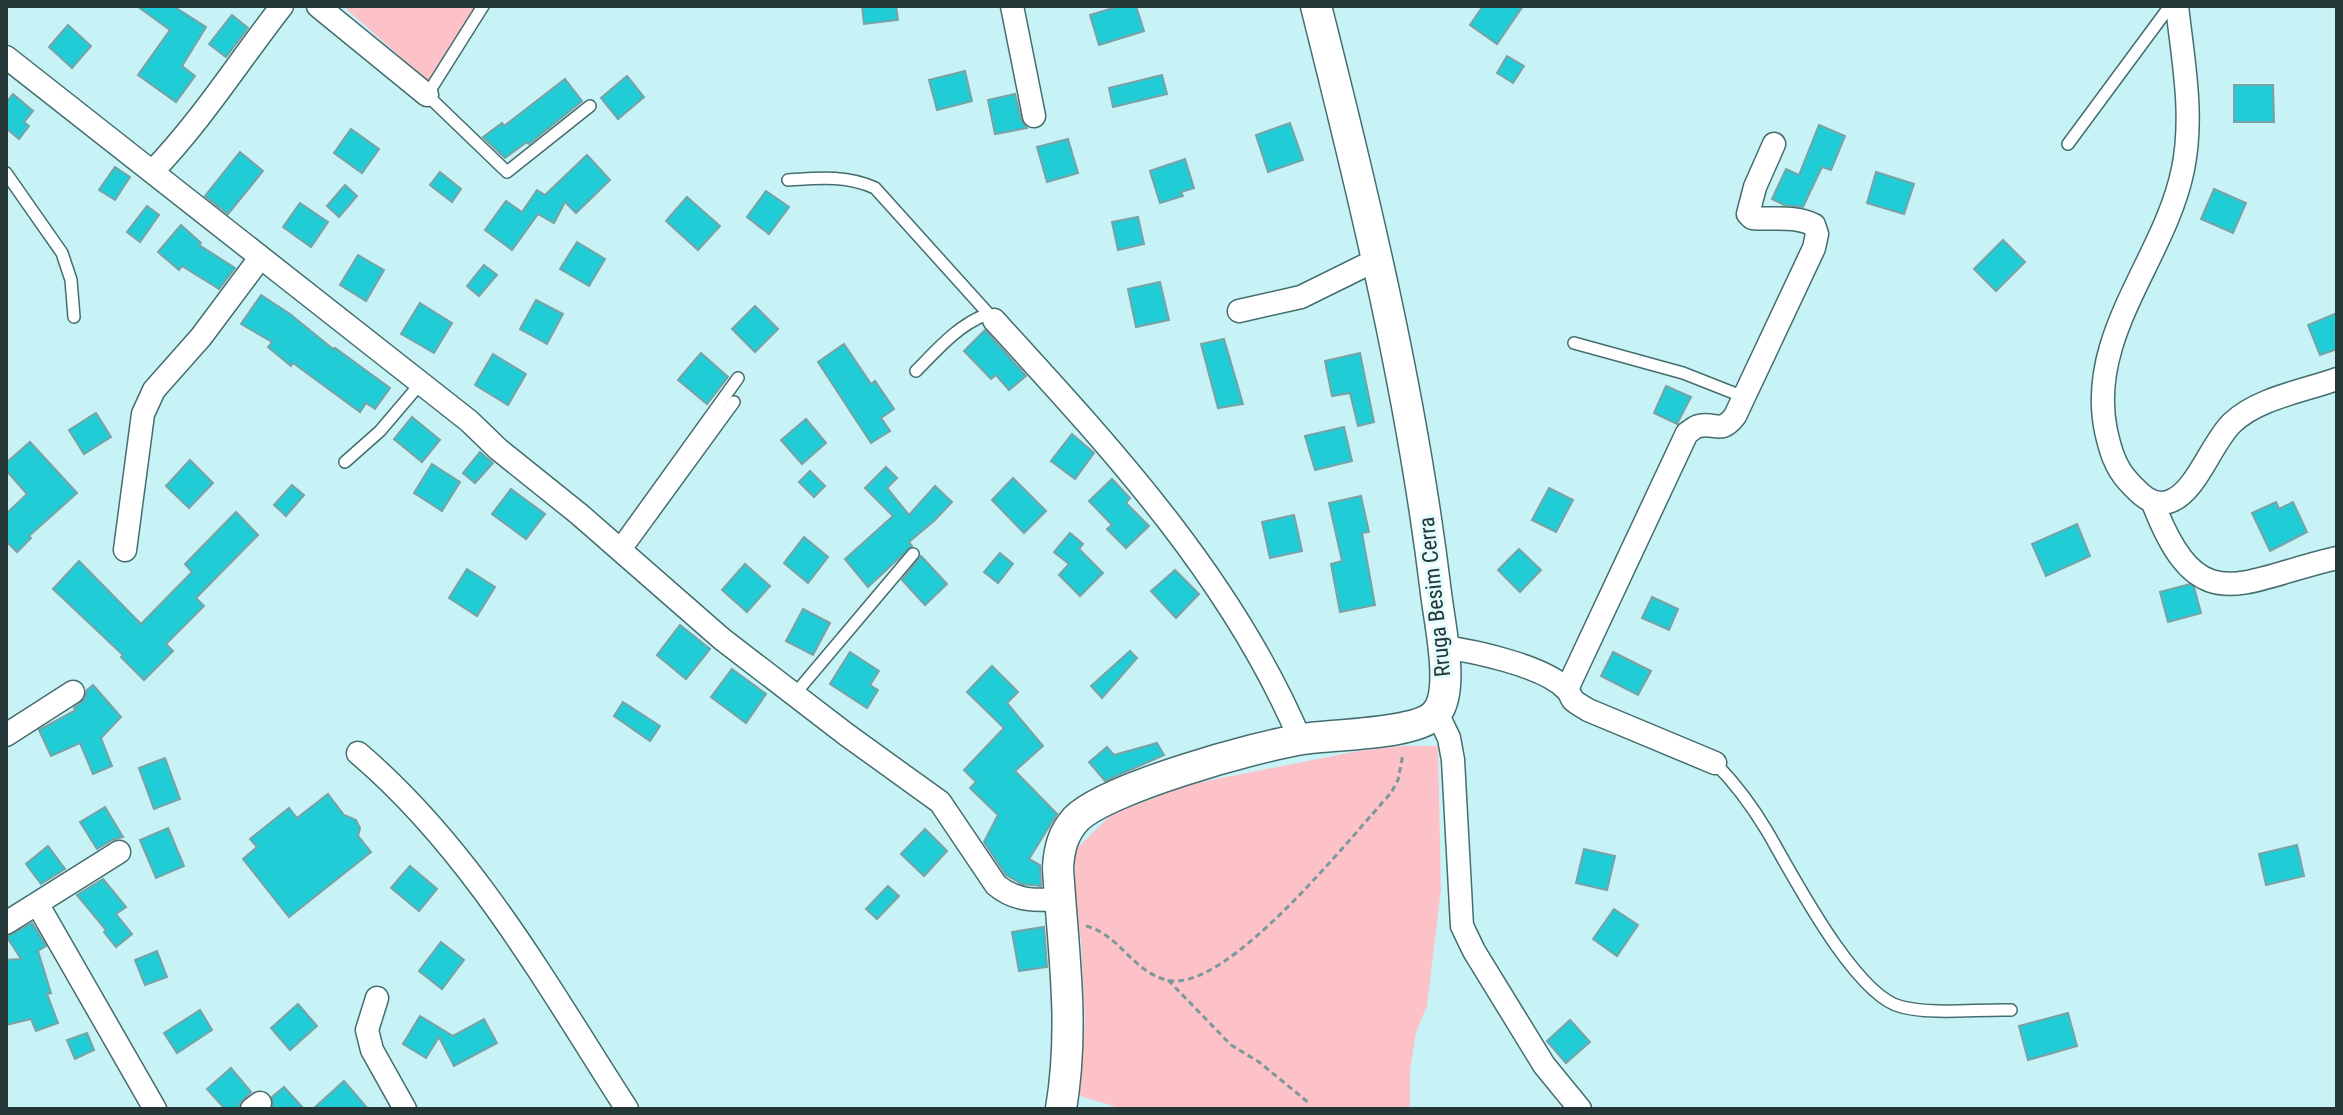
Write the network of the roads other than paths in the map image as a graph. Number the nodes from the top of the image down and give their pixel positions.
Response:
1 (282, 6) edge
2 (318, 6) edge
3 (483, 6) edge
4 (1012, 6) edge
5 (1316, 6) edge
6 (2170, 6) edge
7 (2177, 6) edge
8 (6, 57) edge
9 (427, 95) junction
10 (590, 106) dead end
11 (1034, 116) dead end
12 (1774, 144) dead end
13 (2068, 144) dead end
14 (153, 171) junction
15 (6, 173) edge
16 (788, 180) dead end
17 (260, 258) junction
18 (1376, 260) junction
19 (1239, 311) dead end
20 (74, 317) dead end
21 (994, 320) junction
22 (1574, 343) dead end
23 (916, 371) dead end
24 (738, 378) dead end
25 (2337, 379) edge
26 (420, 384) junction
27 (1744, 397) junction
28 (734, 402) dead end
29 (345, 462) dead end
30 (2153, 503) junction
31 (620, 549) junction
32 (125, 550) dead end
33 (913, 554) dead end
34 (2337, 558) edge
35 (1443, 647) junction
36 (1567, 689) junction
37 (73, 692) dead end
38 (794, 695) junction
39 (1437, 713) junction
40 (6, 735) edge
41 (1300, 739) junction
42 (358, 753) dead end
43 (1715, 763) joint
44 (119, 852) dead end
45 (38, 905) junction
46 (1061, 913) junction
47 (6, 923) edge
48 (377, 998) dead end
49 (2011, 1010) dead end
50 (155, 1109) edge
51 (405, 1109) edge
52 (627, 1109) edge
53 (1061, 1109) edge
54 (1580, 1109) edge

1 - 14 street
2 - 9 street
3 - 9 lane
4 - 11 street
5 - 18 street, Rruga Besim Cerra
6 - 13 lane
7 - 30 street
8 - 14 street
9 - 10 lane
12 - 27 street
14 - 17 street
15 - 20 lane
16 - 21 lane
17 - 26 street
17 - 32 street
18 - 19 street
18 - 35 street, Rruga Besim Cerra
21 - 23 lane
21 - 41 street
22 - 27 lane
24 - 31 lane
25 - 30 street
26 - 29 lane
26 - 31 street
27 - 36 street
28 - 31 lane
30 - 34 street
31 - 38 street
33 - 38 lane
35 - 36 street
35 - 39 street, Rruga Besim Cerra
36 - 43 street
37 - 40 street
38 - 46 street
39 - 41 street
39 - 54 street
41 - 46 street
42 - 52 street
43 - 49 lane
44 - 45 street
45 - 47 street
45 - 50 street
46 - 53 street
48 - 51 street

